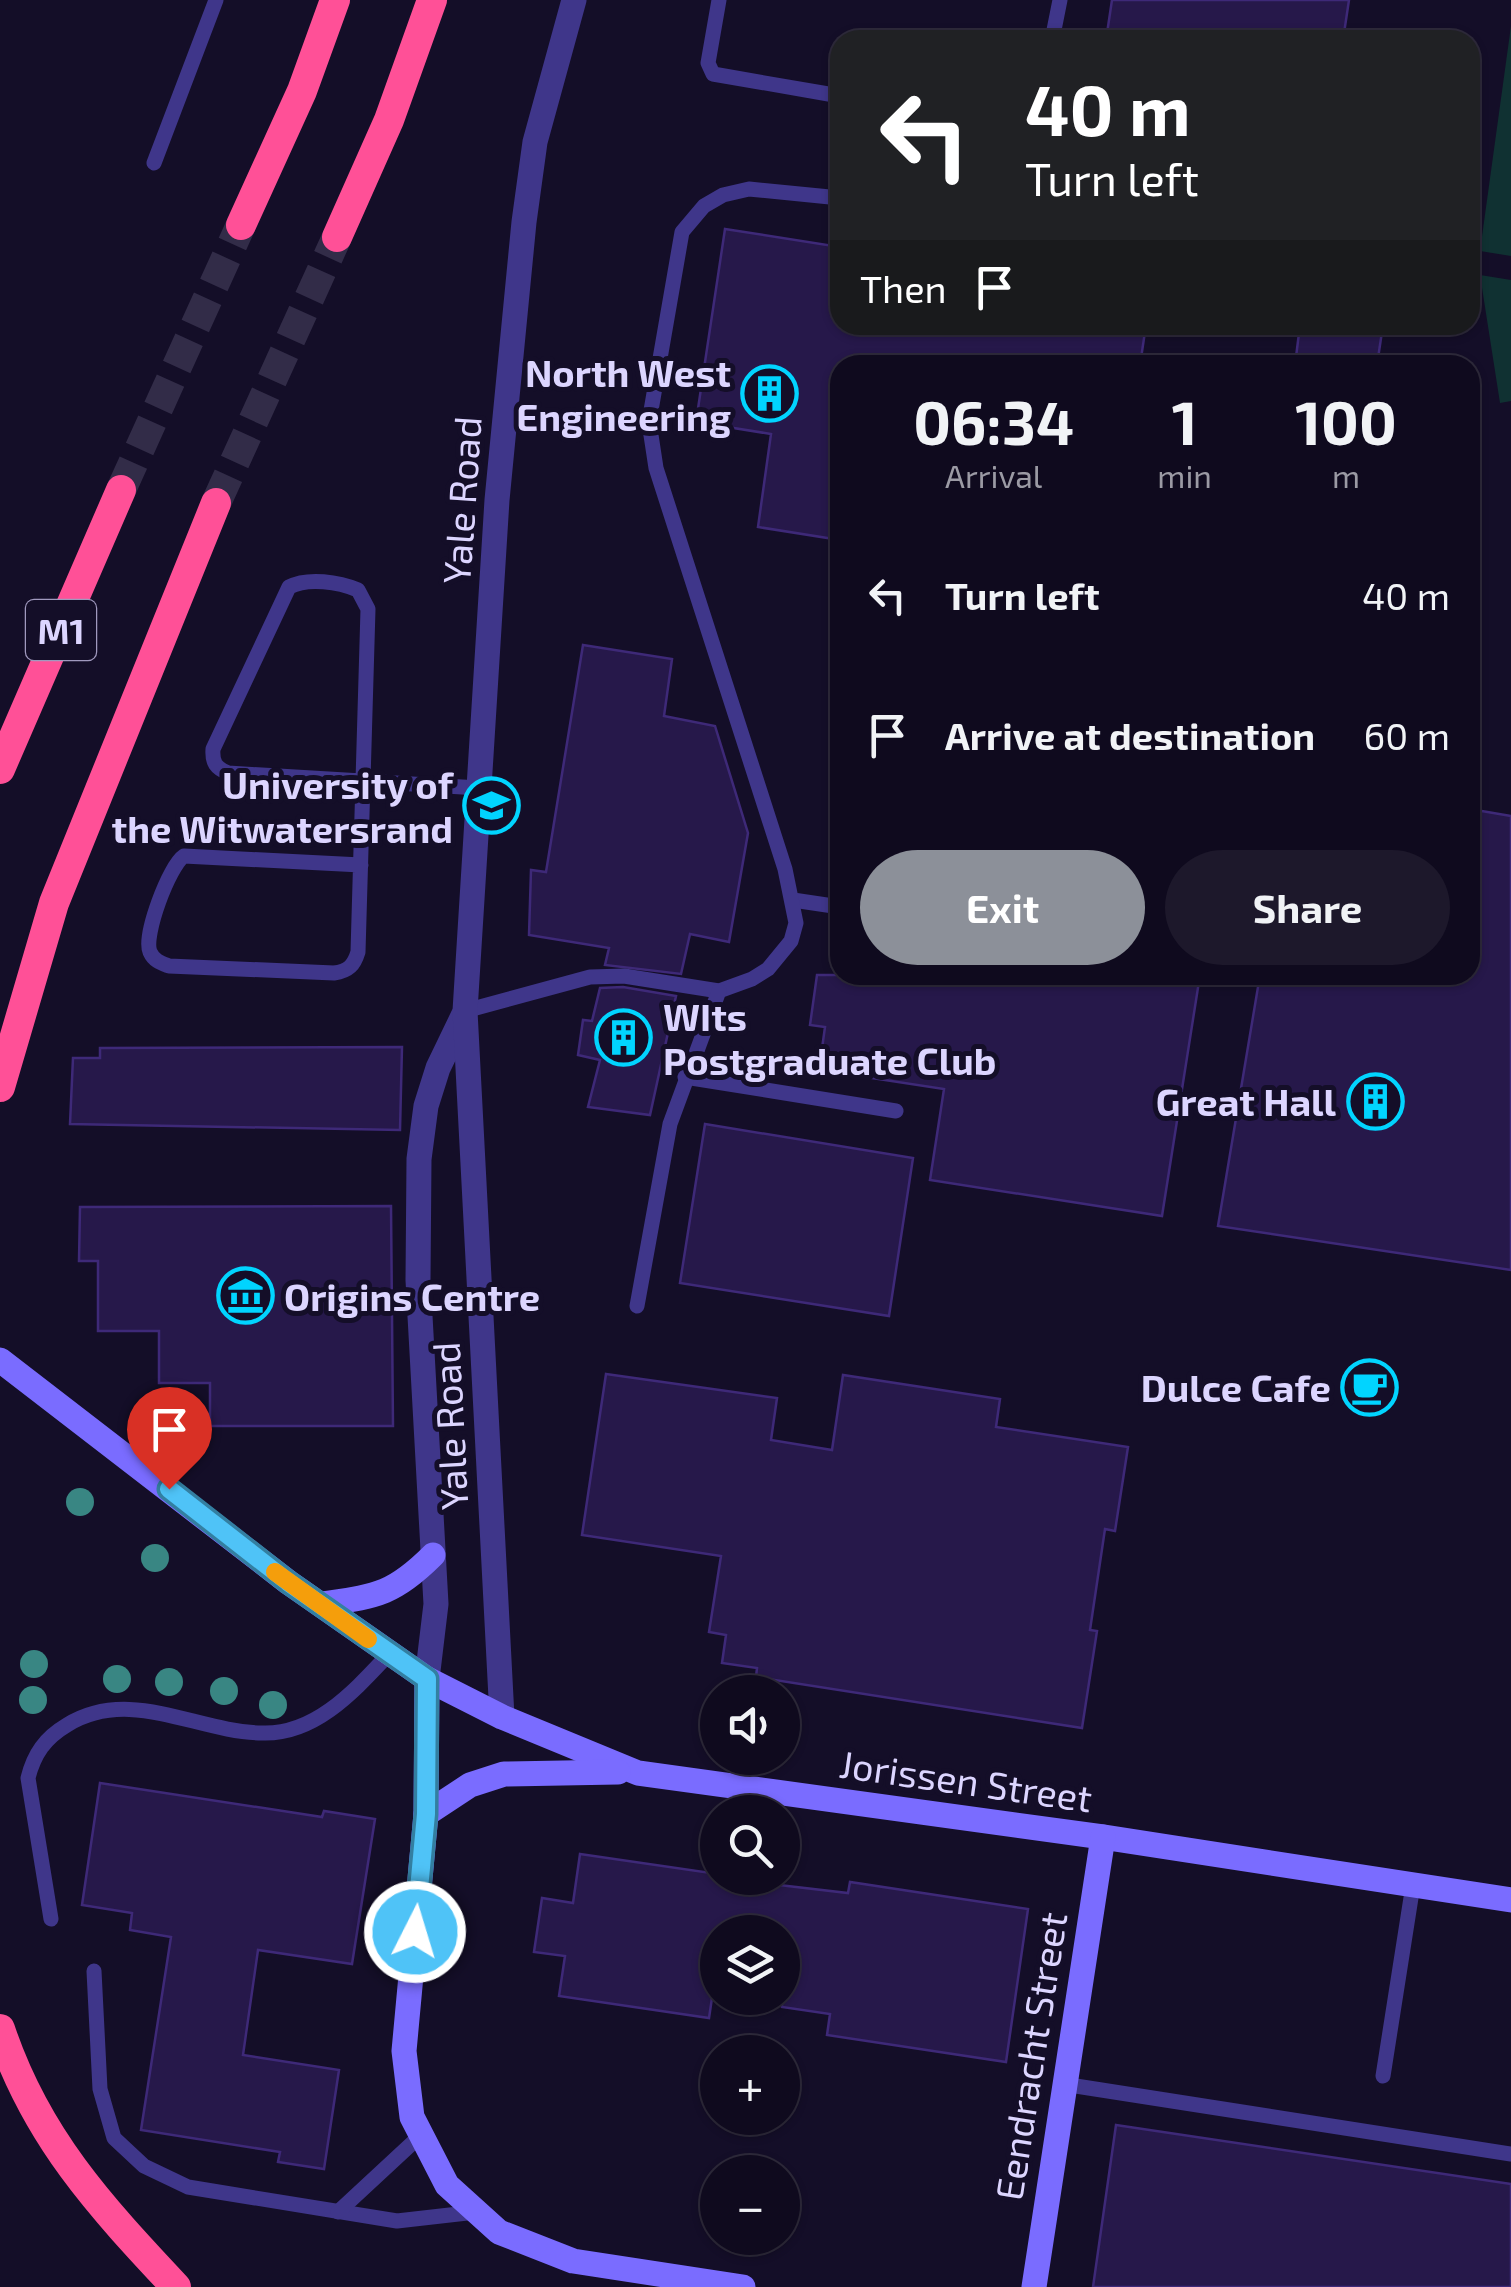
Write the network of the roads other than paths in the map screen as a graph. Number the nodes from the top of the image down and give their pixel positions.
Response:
1 (216, 0) edge
2 (335, 0) edge
3 (432, 0) edge
4 (574, 0) edge
5 (719, 0) edge
6 (1060, 0) edge
7 (1054, 30) edge
8 (830, 94) edge
9 (154, 163) dead end
10 (830, 197) edge
11 (241, 225) tunnel mouth
12 (336, 236) tunnel mouth
13 (121, 490) tunnel mouth
14 (216, 503) tunnel mouth
15 (0, 769) edge
16 (364, 781) junction
17 (479, 788) junction
18 (360, 865) junction
19 (793, 900) junction
20 (830, 906) edge
21 (719, 992) junction
22 (465, 1011) junction
23 (685, 1077) junction
24 (0, 1087) edge
25 (896, 1111) dead end
26 (637, 1306) dead end
27 (10, 1367) edge
28 (433, 1555) junction
29 (322, 1604) junction
30 (389, 1654) junction
31 (427, 1679) junction
32 (502, 1717) junction
33 (638, 1773) junction
34 (426, 1814) junction
35 (1102, 1837) junction
36 (1413, 1885) junction
37 (1511, 1900) edge
38 (51, 1919) dead end
39 (94, 1971) dead end
40 (0, 2029) edge
41 (1384, 2076) dead end
42 (1062, 2084) junction
43 (422, 2135) junction
44 (1511, 2154) edge
45 (338, 2212) junction
46 (476, 2212) junction
47 (636, 2279) edge
48 (707, 2284) edge
49 (176, 2287) edge
50 (744, 2287) edge
51 (1034, 2287) edge

1 - 9 lane
2 - 11 highway
3 - 12 highway
4 - 17 street, Yale Road
5 - 8 lane
6 - 7 lane
10 - 19 lane
13 - 15 highway, M1
14 - 24 highway, M1
16 - 16 lane
16 - 17 lane
16 - 18 lane
17 - 22 street, Yale Road
18 - 18 lane
19 - 20 lane
19 - 21 lane
21 - 22 lane
21 - 23 lane
22 - 28 street, Yale Road
22 - 32 street, Yale Road
23 - 25 lane
23 - 26 lane
27 - 29 main road, Jorissen Street
28 - 29 main road
28 - 31 street, Yale Road
29 - 30 main road, Jorissen Street
30 - 31 main road, Jorissen Street
30 - 38 lane
31 - 32 main road, Jorissen Street
31 - 34 main road
32 - 33 main road, Jorissen Street
33 - 34 main road
33 - 35 main road, Jorissen Street
34 - 43 main road
35 - 36 main road, Jorissen Street
35 - 42 main road, Eendracht Street
36 - 37 main road, Jorissen Street
36 - 41 lane
39 - 45 lane
40 - 49 highway
42 - 44 lane
42 - 51 main road, Eendracht Street
43 - 45 lane
43 - 46 main road
45 - 46 lane
46 - 47 main road
47 - 48 main road
48 - 50 main road

